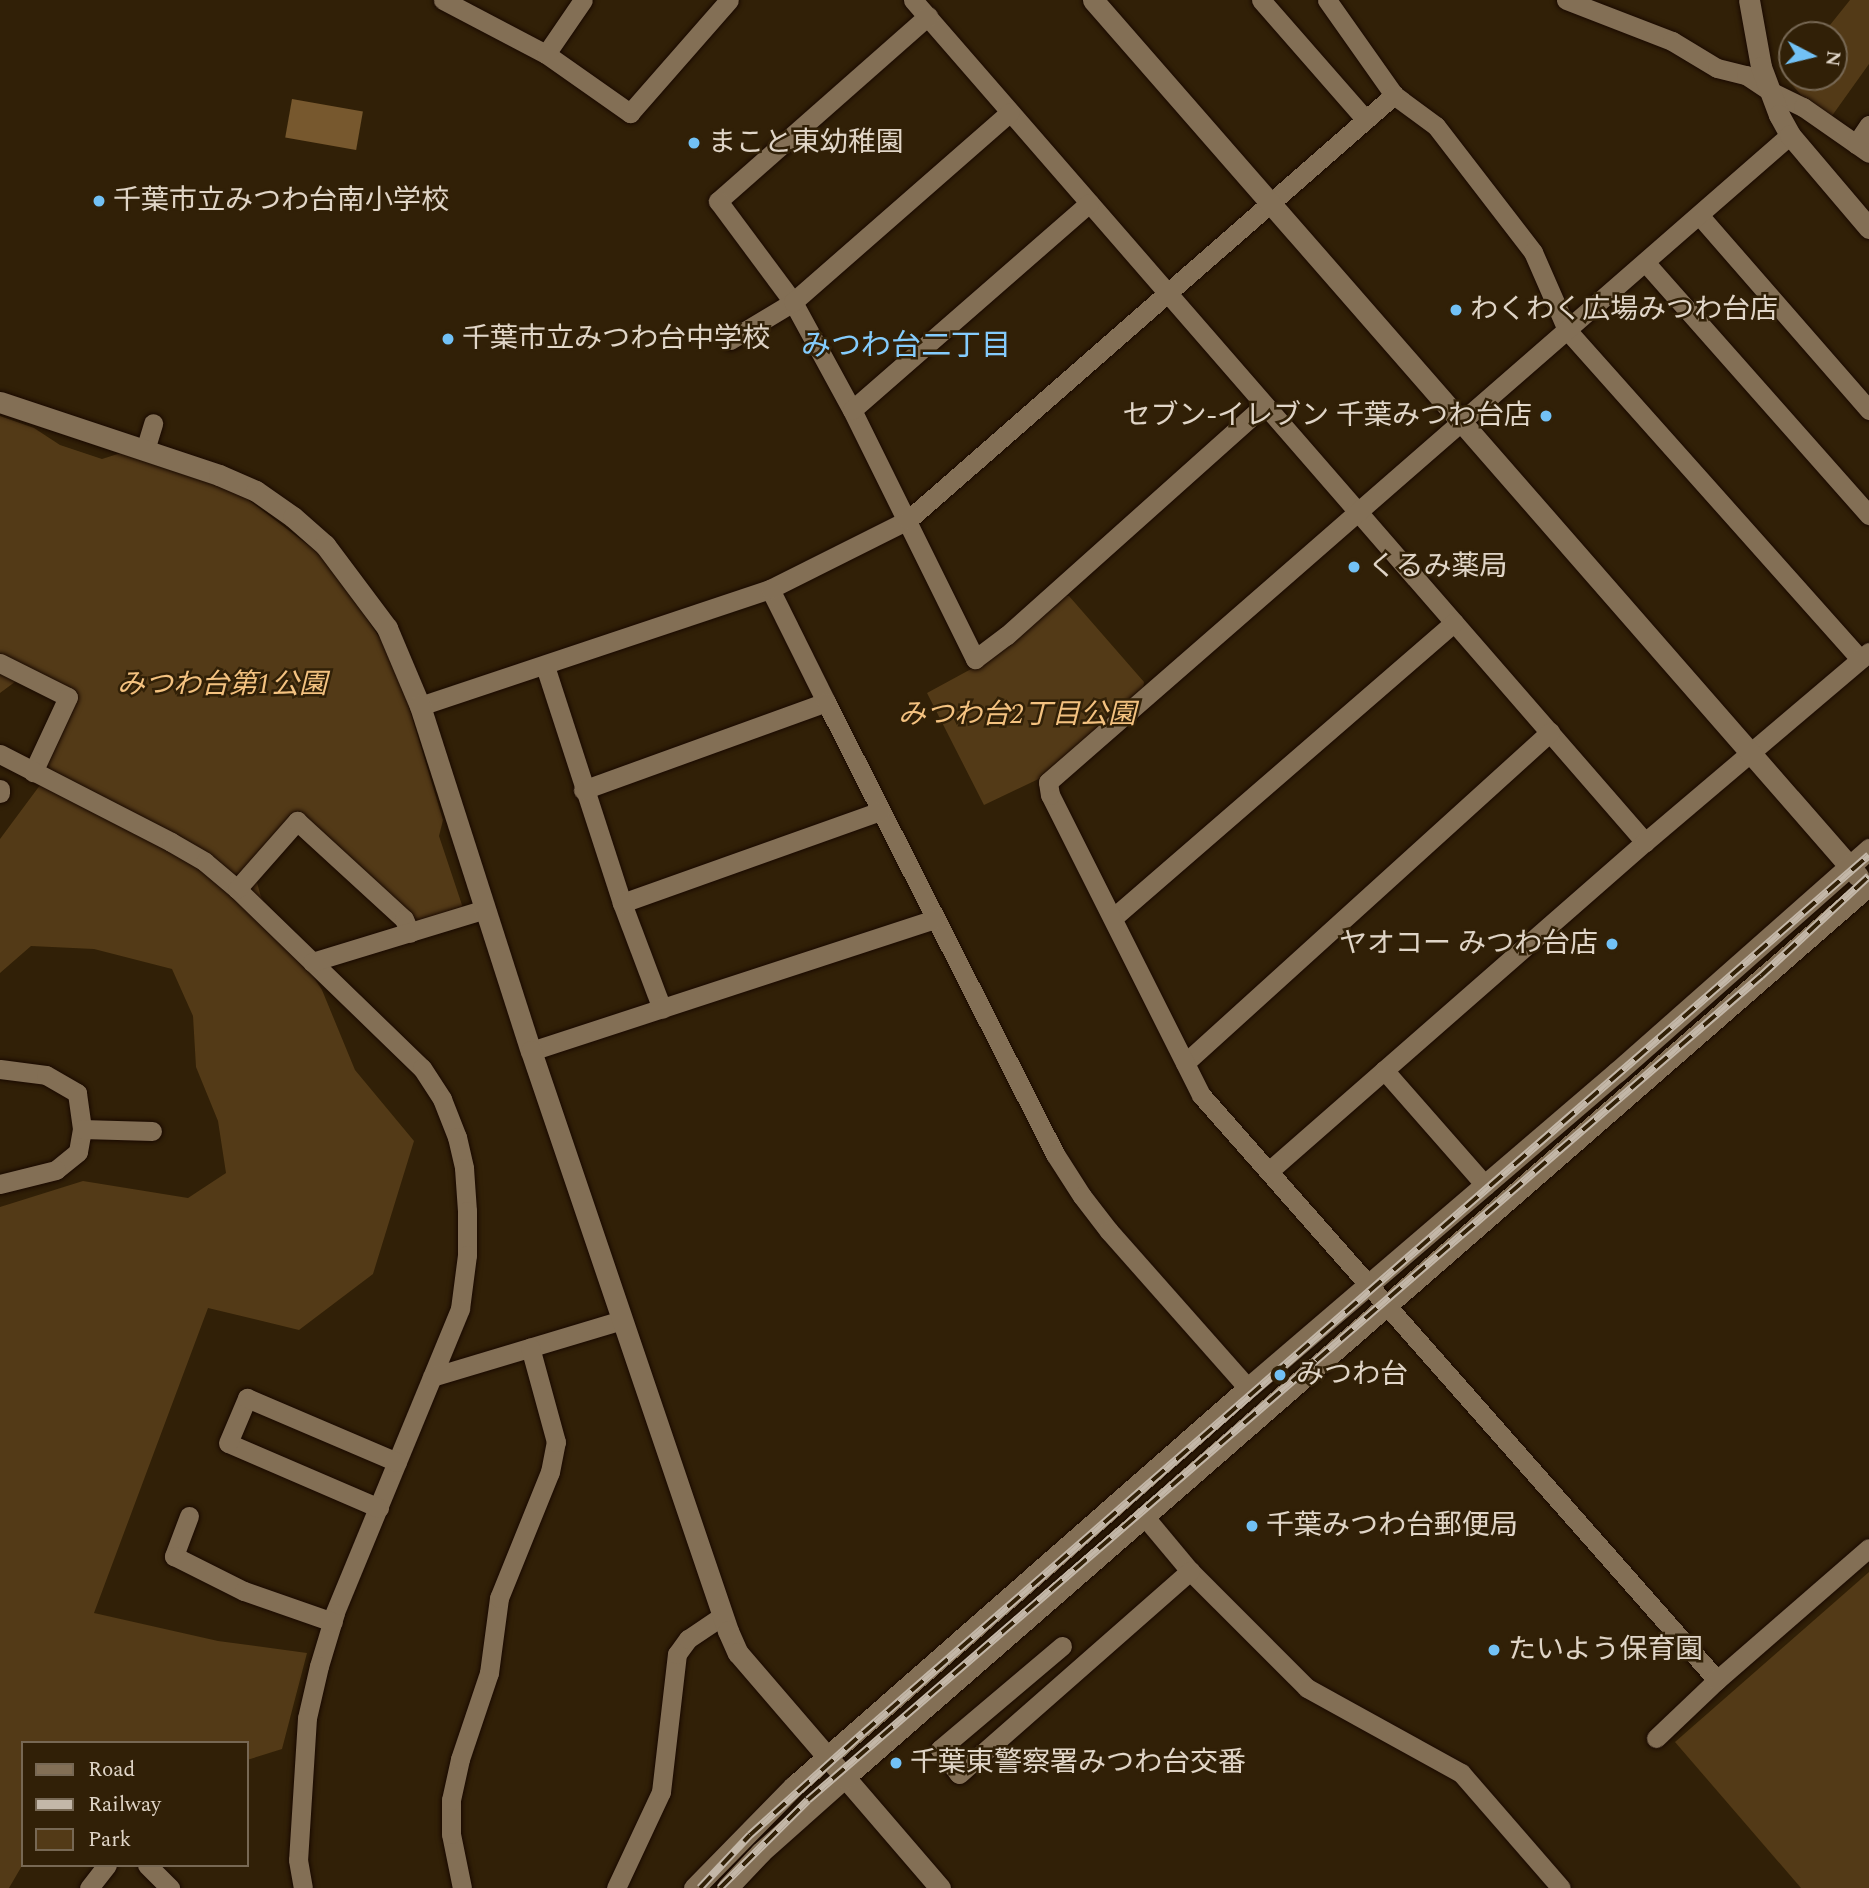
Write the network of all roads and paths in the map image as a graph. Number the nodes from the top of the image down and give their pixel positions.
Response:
1 (583, 0) edge
2 (730, 0) edge
3 (913, 0) edge
4 (1093, 0) edge
5 (1261, 0) edge
6 (1327, 0) edge
7 (1566, 0) edge
8 (1749, 0) edge
9 (452, 2) edge
10 (928, 16) junction
11 (546, 54) junction
12 (1770, 91) junction
13 (1394, 95) junction
14 (1010, 112) junction
15 (1366, 120) junction
16 (1869, 125) edge
17 (1790, 135) junction
18 (1863, 149) edge
19 (1089, 203) junction
20 (1272, 204) junction
21 (1699, 215) junction
22 (1869, 228) edge
23 (1646, 262) junction
24 (1167, 293) junction
25 (793, 302) junction
26 (1567, 330) junction
27 (730, 340) dead end
28 (0, 402) edge
29 (1264, 405) junction
30 (852, 410) junction
31 (1869, 410) edge
32 (1462, 422) junction
33 (153, 423) dead end
34 (145, 450) junction
35 (1359, 512) junction
36 (1869, 515) edge
37 (908, 520) junction
38 (770, 589) junction
39 (1454, 622) junction
40 (1864, 656) edge
41 (0, 663) edge
42 (545, 666) junction
43 (825, 702) junction
44 (420, 706) junction
45 (1550, 732) junction
46 (1750, 752) junction
47 (0, 754) edge
48 (33, 772) junction
49 (583, 790) junction
50 (880, 811) junction
51 (1645, 842) junction
52 (1869, 849) edge
53 (1851, 867) junction
54 (1869, 886) edge
55 (237, 889) junction
56 (622, 903) junction
57 (485, 909) junction
58 (1114, 917) junction
59 (935, 919) junction
60 (410, 933) junction
61 (312, 962) junction
62 (662, 1009) junction
63 (531, 1051) junction
64 (1185, 1063) junction
65 (0, 1069) edge
66 (1384, 1070) junction
67 (82, 1129) junction
68 (152, 1131) dead end
69 (1269, 1171) junction
70 (0, 1184) edge
71 (1486, 1186) junction
72 (1369, 1286) junction
73 (1386, 1305) junction
74 (622, 1320) junction
75 (530, 1347) junction
76 (432, 1377) junction
77 (1248, 1388) junction
78 (397, 1462) junction
79 (379, 1508) junction
80 (190, 1516) dead end
81 (1144, 1516) junction
82 (1869, 1548) edge
83 (1190, 1571) junction
84 (722, 1616) junction
85 (333, 1622) junction
86 (1062, 1646) dead end
87 (1717, 1680) junction
88 (1656, 1738) dead end
89 (826, 1758) junction
90 (844, 1778) junction
91 (105, 1867) edge
92 (149, 1867) edge
93 (89, 1888) edge
94 (170, 1888) edge
95 (303, 1888) edge
96 (462, 1888) edge
97 (616, 1888) edge
98 (694, 1888) edge
99 (727, 1888) edge
100 (940, 1888) edge
101 (1561, 1888) edge

1 - 11 street
2 - 11 street
3 - 10 street
4 - 20 street
5 - 15 street
6 - 13 street
7 - 12 street
8 - 12 street
9 - 11 street
10 - 14 street
10 - 25 street
12 - 17 street
12 - 18 street
13 - 15 street
13 - 26 street
14 - 19 street
14 - 25 street
15 - 20 street
16 - 18 street
17 - 21 street
17 - 22 street
19 - 24 street
19 - 30 street
20 - 24 street
20 - 32 street
21 - 23 street
21 - 31 street
23 - 26 street
23 - 36 street
24 - 29 street
24 - 37 street
25 - 27 street
25 - 30 street
26 - 32 street
26 - 40 street
28 - 34 street
29 - 35 street
29 - 37 street
30 - 37 street
32 - 35 street
32 - 46 street
33 - 34 street
34 - 44 street
35 - 39 street
35 - 58 street
37 - 38 street
38 - 42 street
38 - 43 street
39 - 45 street
39 - 58 street
40 - 46 street
41 - 48 street
42 - 44 street
42 - 49 street
43 - 49 street
43 - 50 street
44 - 57 street
45 - 51 street
45 - 64 street
46 - 51 street
46 - 53 street
47 - 48 street
48 - 55 street
49 - 56 street
50 - 56 street
50 - 59 street
51 - 66 street
52 - 53 street
53 - 54 street
53 - 71 street
54 - 73 street
55 - 60 street
55 - 61 street
56 - 62 street
57 - 60 street
57 - 63 street
58 - 64 street
59 - 62 street
59 - 77 street
60 - 61 street
61 - 76 street
62 - 63 street
63 - 74 street
64 - 69 street
65 - 67 street
66 - 69 street
66 - 71 street
67 - 68 street
67 - 70 street
69 - 72 street
71 - 72 street
72 - 73 street
72 - 77 street
73 - 81 street
73 - 87 street
74 - 75 street
74 - 84 street
75 - 76 street
75 - 96 street
76 - 78 street
77 - 89 street
78 - 79 street
78 - 79 street
79 - 85 street
80 - 85 street
81 - 83 street
81 - 90 street
82 - 87 street
83 - 86 street
83 - 101 street
84 - 89 street
84 - 97 street
85 - 95 street
87 - 88 street
89 - 90 street
89 - 98 street
90 - 99 street
90 - 100 street
91 - 93 street
92 - 94 street

